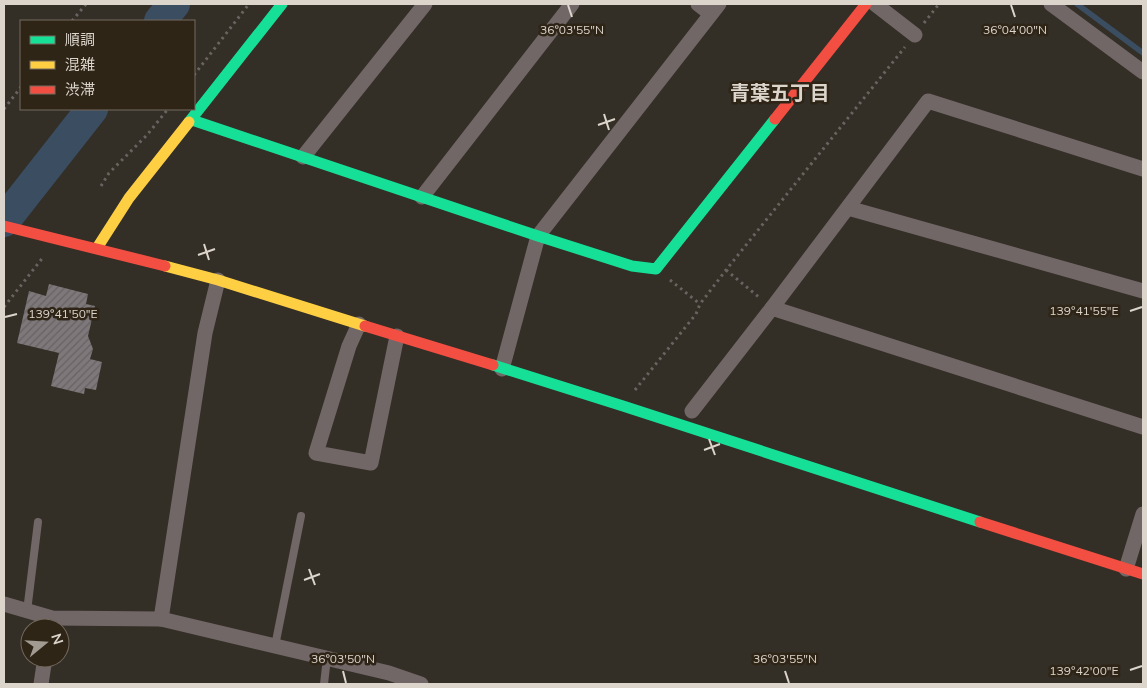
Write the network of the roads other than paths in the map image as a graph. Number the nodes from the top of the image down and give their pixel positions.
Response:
1 (282, 4) edge
2 (425, 4) edge
3 (572, 4) edge
4 (698, 4) edge
5 (866, 4) edge
6 (875, 4) edge
7 (1051, 4) edge
8 (715, 9) edge
9 (915, 34) road end
10 (1143, 72) edge
11 (192, 120) junction
12 (303, 158) junction
13 (1143, 169) edge
14 (422, 197) junction
15 (848, 208) junction
16 (4, 226) edge
17 (538, 236) junction
18 (97, 248) junction
19 (218, 280) junction
20 (1143, 291) edge
21 (772, 308) junction
22 (358, 324) junction
23 (397, 336) junction
24 (502, 369) junction
25 (692, 411) dead end
26 (1143, 427) edge
27 (1143, 514) edge
28 (301, 516) dead end
29 (38, 522) dead end
30 (1126, 569) junction
31 (1143, 574) edge
32 (4, 604) edge
33 (27, 611) junction
34 (41, 618) edge
35 (161, 619) junction
36 (70, 622) edge
37 (275, 646) junction
38 (327, 658) junction
39 (43, 668) edge
40 (40, 684) edge
41 (324, 684) edge
42 (421, 684) edge

1 - 11 street
2 - 12 street
3 - 14 street
4 - 8 street
5 - 17 street
6 - 9 street
7 - 10 street
8 - 17 street
11 - 12 street
11 - 18 street
12 - 14 street
13 - 15 street
14 - 17 street
15 - 20 street
15 - 21 street
16 - 18 street
17 - 24 street
18 - 19 street
19 - 22 street
19 - 35 street
21 - 25 street
21 - 26 street
22 - 23 street
22 - 23 street
23 - 24 street
24 - 30 street
27 - 30 street
28 - 37 lane
29 - 33 lane
30 - 31 street
32 - 33 street
33 - 34 street
35 - 36 street
35 - 37 street
37 - 38 street
38 - 41 lane
38 - 42 street
39 - 40 street

